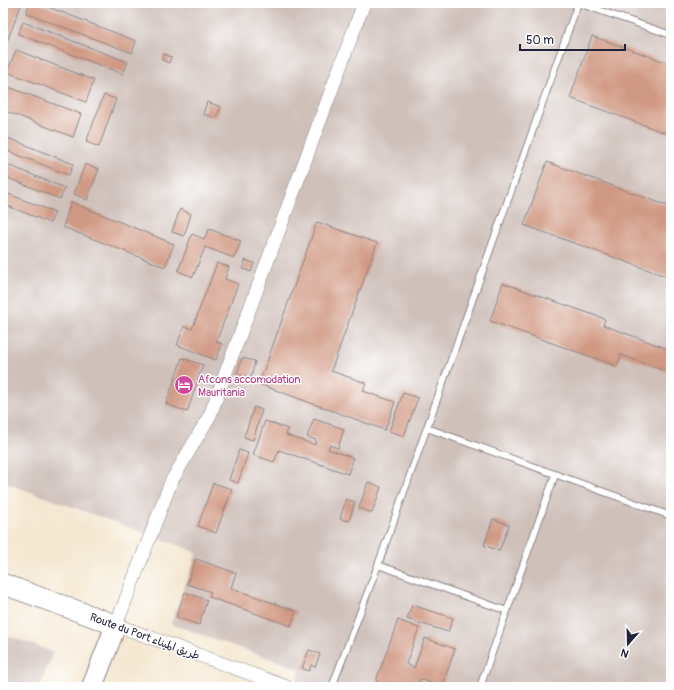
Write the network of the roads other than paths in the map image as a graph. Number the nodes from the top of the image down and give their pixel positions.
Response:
1 (364, 3) edge
2 (671, 35) edge
3 (427, 428) junction
4 (555, 475) junction
5 (671, 516) edge
6 (378, 564) junction
7 (3, 584) edge
8 (507, 611) junction
9 (116, 626) junction
10 (92, 687) edge
11 (287, 687) edge
12 (332, 687) edge
13 (480, 687) edge

1 - 9 street
2 - 3 lane
3 - 4 lane
3 - 6 lane
4 - 5 lane
4 - 8 lane
6 - 8 lane
6 - 12 lane
7 - 9 main road, Route du Port طريق الميناء
8 - 13 lane
9 - 10 main road
9 - 11 street, Route du Port طريق الميناء

